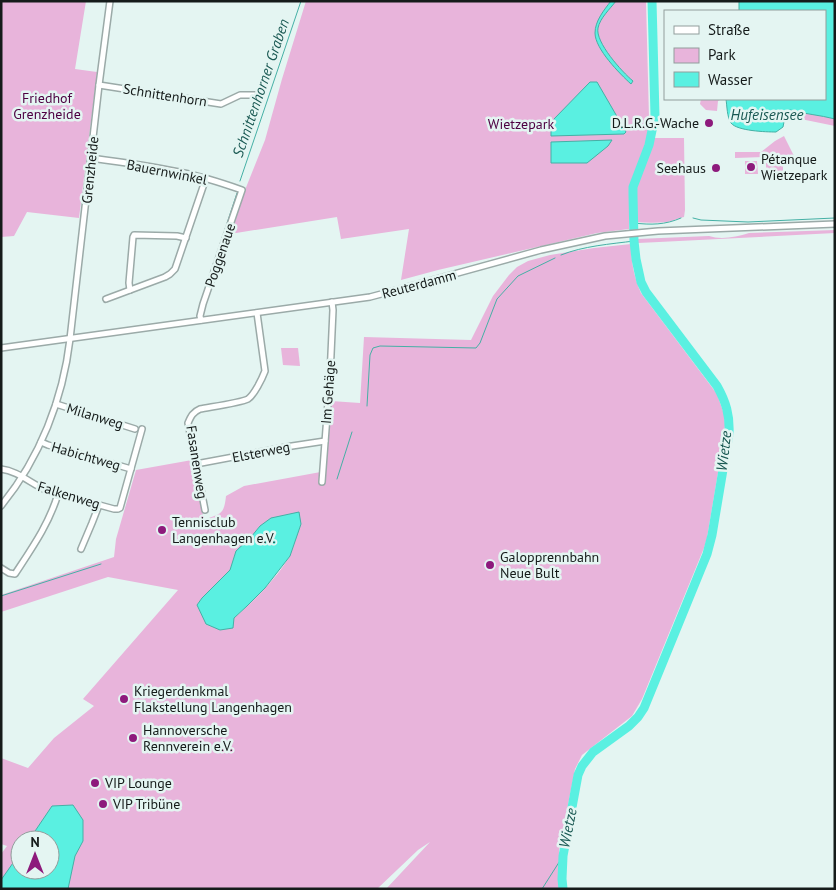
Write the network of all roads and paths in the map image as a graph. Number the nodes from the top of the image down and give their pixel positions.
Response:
1 (110, 1) edge
2 (99, 84) junction
3 (258, 95) dead end
4 (91, 158) junction
5 (206, 178) junction
6 (242, 190) joint
7 (835, 224) edge
8 (186, 238) junction
9 (130, 290) junction
10 (106, 299) dead end
11 (332, 302) junction
12 (257, 313) junction
13 (201, 320) junction
14 (70, 338) junction
15 (1, 348) edge
16 (56, 404) junction
17 (135, 428) dead end
18 (142, 429) dead end
19 (325, 441) junction
20 (41, 442) junction
21 (196, 464) junction
22 (1, 468) edge
23 (131, 469) junction
24 (22, 477) junction
25 (322, 482) dead end
26 (58, 494) junction
27 (99, 505) junction
28 (1, 506) edge
29 (205, 510) dead end
30 (81, 549) dead end
31 (1, 568) edge

1 - 2 street, Grenzheide
2 - 3 street, Schnittenhorn
2 - 4 street, Grenzheide
4 - 5 street, Bauernwinkel
4 - 14 street, Grenzheide
5 - 6 street, Bauernwinkel
5 - 8 street
6 - 13 street, Poggenaue
7 - 11 street, Reuterdamm
8 - 9 street
8 - 9 street
9 - 10 street
11 - 12 street, Reuterdamm
11 - 19 street, Im Gehäge
12 - 13 street, Reuterdamm
12 - 21 street, Fasanenweg
13 - 14 street, Reuterdamm
14 - 15 street, Reuterdamm
14 - 16 street, Grenzheide
16 - 17 street, Milanweg
16 - 20 street, Grenzheide
18 - 23 street
19 - 21 street, Elsterweg
19 - 25 street, Im Gehäge
20 - 23 street, Habichtweg
20 - 24 street, Grenzheide
21 - 29 street, Fasanenweg
22 - 24 street, Falkenweg
23 - 27 street, Falkenweg
24 - 26 street, Falkenweg
24 - 28 street, Grenzheide
26 - 27 street, Falkenweg
26 - 31 street
27 - 30 street

